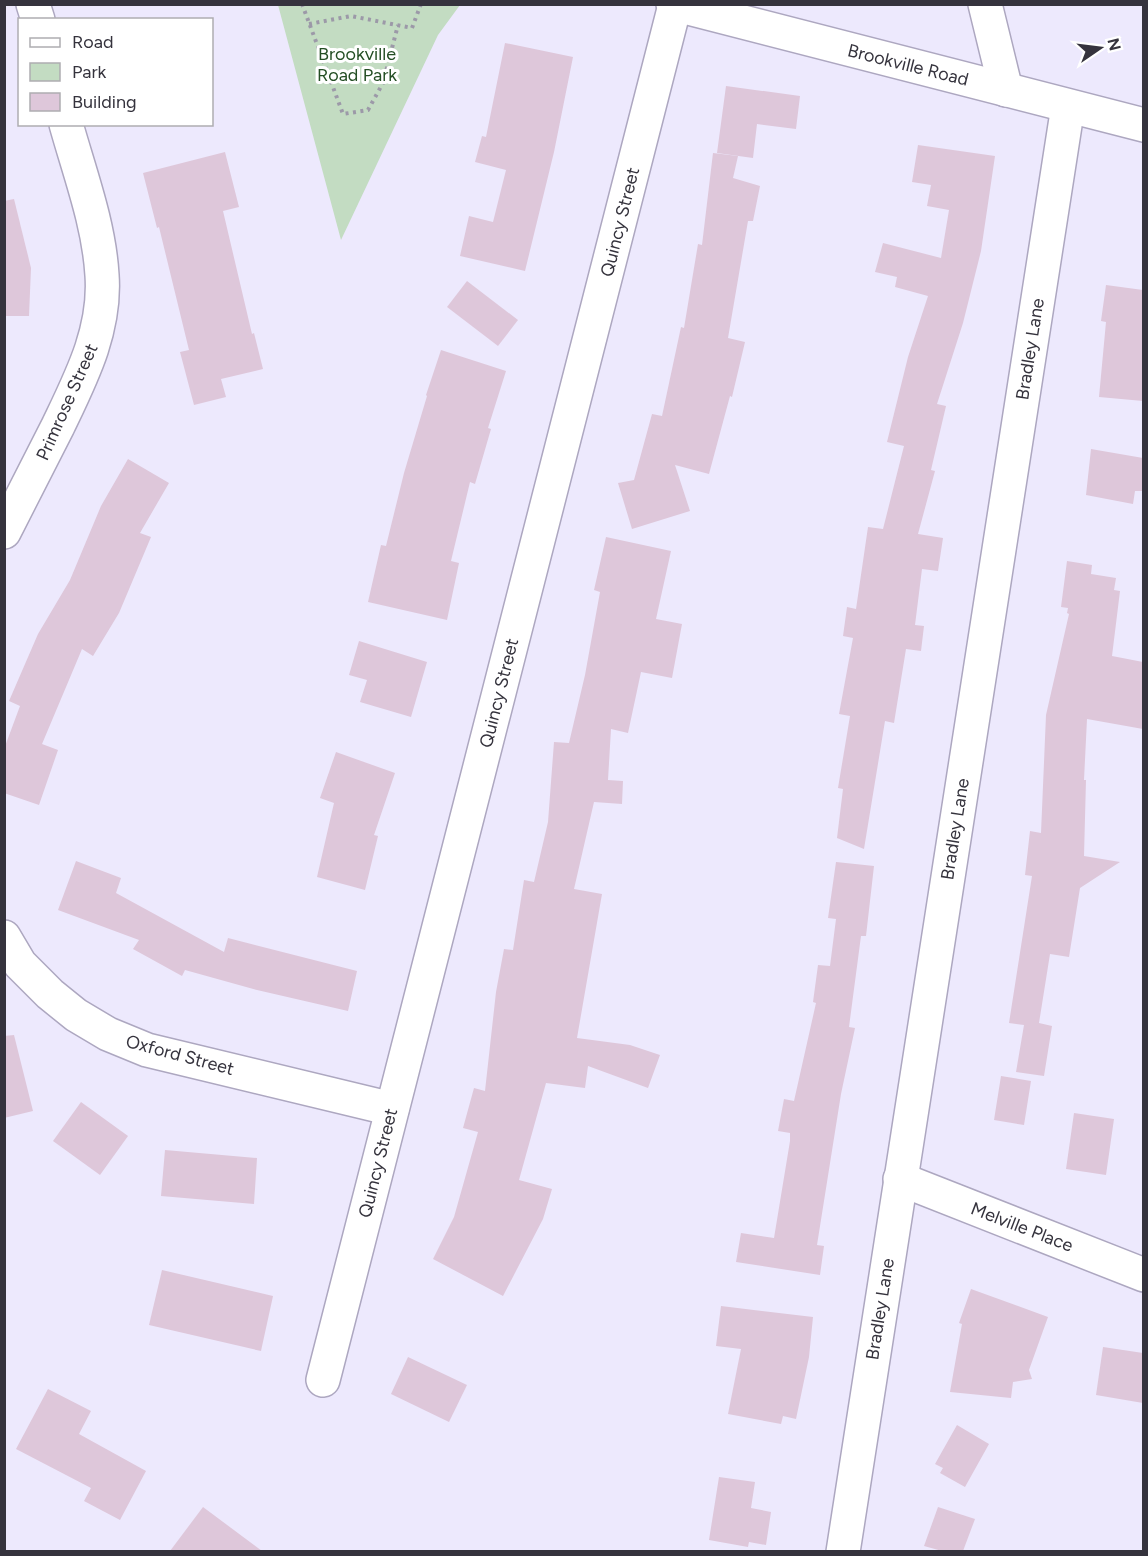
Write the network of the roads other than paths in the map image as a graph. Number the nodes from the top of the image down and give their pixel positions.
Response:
1 (986, 4) edge
2 (674, 5) edge
3 (1006, 90) junction
4 (1068, 106) junction
5 (1143, 125) edge
6 (67, 126) edge
7 (4, 532) edge
8 (4, 937) edge
9 (393, 1109) junction
10 (900, 1179) junction
11 (1143, 1275) edge
12 (323, 1380) dead end
13 (843, 1551) edge

1 - 3 street
2 - 3 street, Brookville Road
2 - 9 street, Quincy Street
3 - 4 street, Brookville Road
4 - 5 street, Brookville Road
4 - 10 street, Bradley Lane
6 - 7 street, Primrose Street
8 - 9 street, Oxford Street
9 - 12 street, Quincy Street
10 - 11 street, Melville Place
10 - 13 street, Bradley Lane

